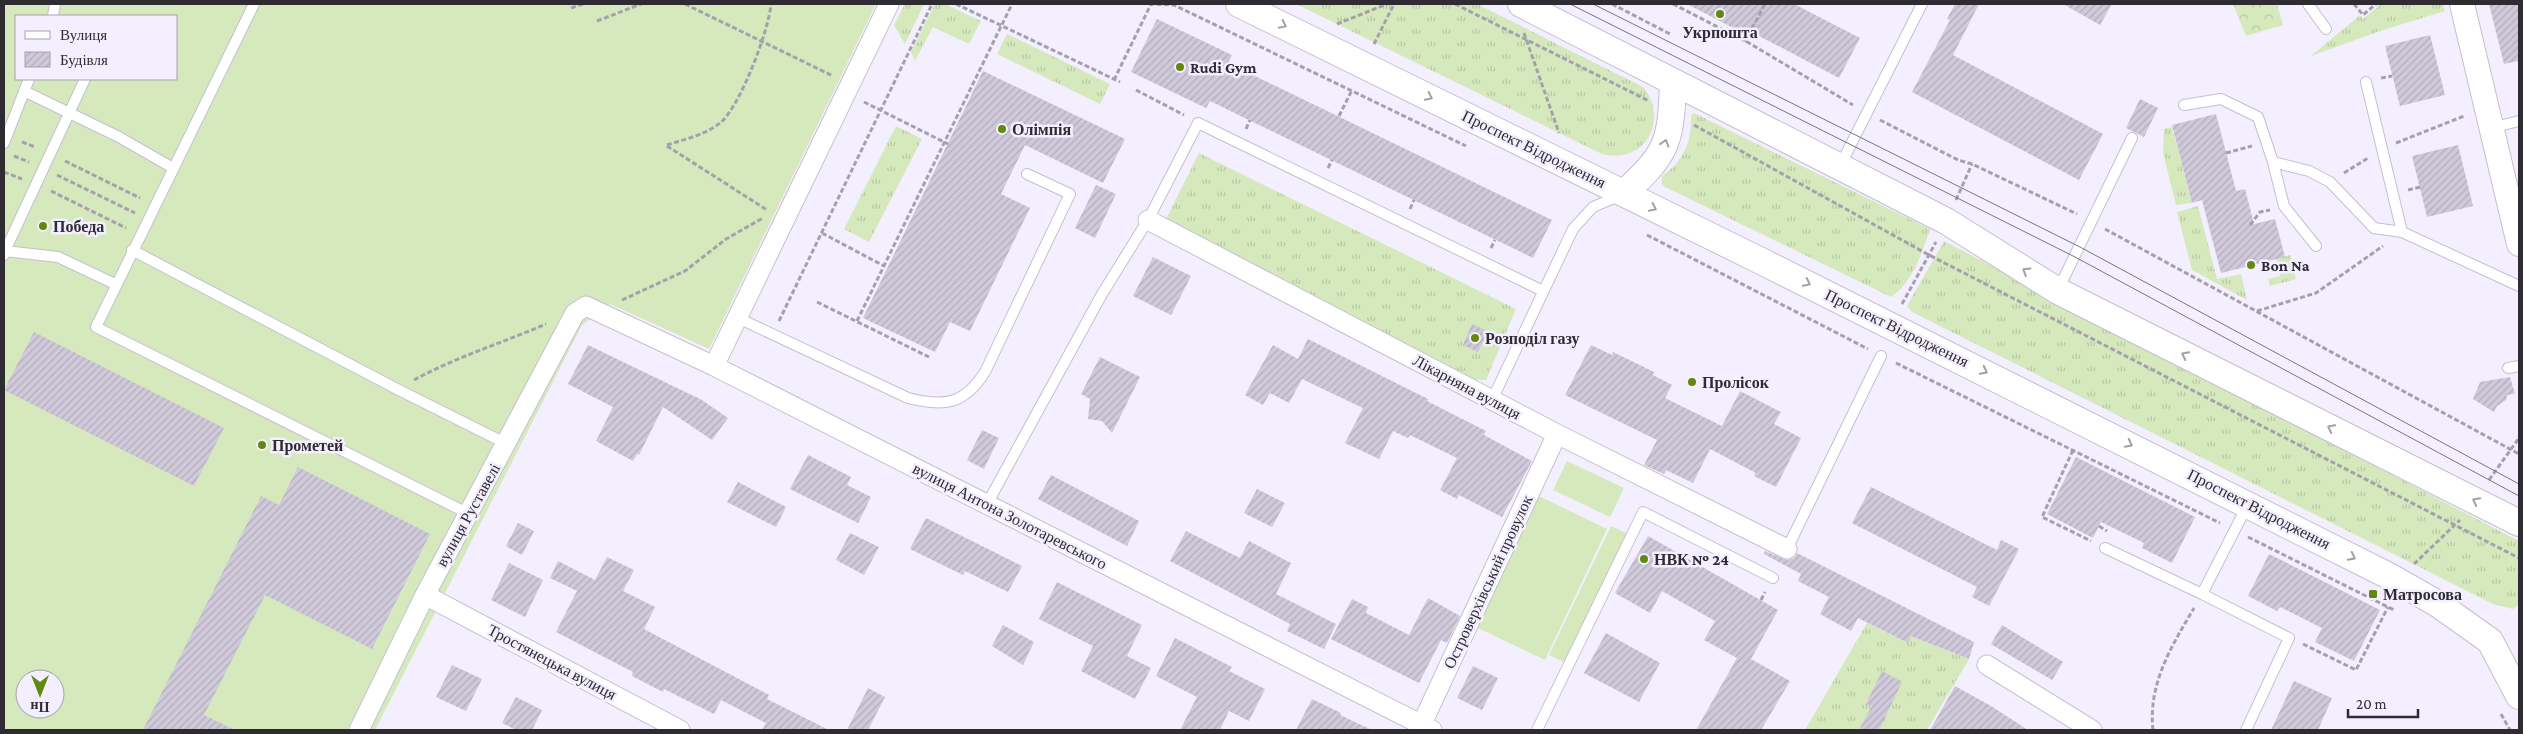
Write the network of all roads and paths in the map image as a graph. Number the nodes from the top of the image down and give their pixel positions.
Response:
1 (254, 4) edge
2 (583, 4) edge
3 (641, 4) edge
4 (685, 4) edge
5 (771, 4) edge
6 (889, 4) edge
7 (932, 4) edge
8 (956, 4) edge
9 (1012, 4) edge
10 (1175, 4) edge
11 (1239, 4) edge
12 (1455, 4) edge
13 (1521, 4) edge
14 (1612, 4) edge
15 (1673, 4) edge
16 (1765, 4) edge
17 (1922, 4) edge
18 (2308, 4) edge
19 (2354, 4) edge
20 (2376, 4) edge
21 (2462, 4) edge
22 (571, 8) dead end
23 (597, 22) dead end
24 (1000, 25) junction
25 (2326, 29) dead end
26 (1524, 31) dead end
27 (1672, 35) dead end
28 (1527, 40) junction
29 (762, 41) junction
30 (1746, 42) junction
31 (29, 80) edge
32 (85, 80) edge
33 (1114, 80) junction
34 (1120, 82) dead end
35 (1673, 82) junction
36 (2366, 82) dead end
37 (851, 84) junction
38 (1136, 90) dead end
39 (24, 91) junction
40 (2184, 105) dead end
41 (882, 111) junction
42 (69, 113) junction
43 (1672, 113) junction
44 (1866, 113) junction
45 (2488, 118) junction
46 (2519, 121) edge
47 (1198, 123) junction
48 (2132, 138) dead end
49 (5, 139) edge
50 (2266, 142) junction
51 (946, 143) junction
52 (1467, 146) dead end
53 (2382, 148) junction
54 (2226, 153) dead end
55 (50, 154) junction
56 (12, 155) dead end
57 (2273, 162) junction
58 (1972, 164) junction
59 (1571, 167) junction
60 (1840, 167) junction
61 (43, 168) junction
62 (173, 168) junction
63 (1027, 174) dead end
64 (2330, 182) junction
65 (36, 184) junction
66 (1624, 193) junction
67 (154, 205) junction
68 (2284, 206) junction
69 (148, 219) junction
70 (1148, 220) junction
71 (2090, 220) junction
72 (1946, 221) junction
73 (785, 222) junction
74 (2250, 225) dead end
75 (2402, 232) junction
76 (822, 233) junction
77 (140, 234) junction
78 (1646, 234) dead end
79 (2518, 234) edge
80 (2316, 246) dead end
81 (132, 250) junction
82 (5, 253) edge
83 (1929, 255) junction
84 (884, 266) junction
85 (116, 284) junction
86 (2519, 286) edge
87 (1543, 290) junction
88 (2058, 291) junction
89 (818, 302) dead end
90 (591, 309) junction
91 (2256, 311) junction
92 (738, 318) junction
93 (857, 321) junction
94 (547, 323) dead end
95 (1892, 326) junction
96 (773, 335) junction
97 (929, 356) dead end
98 (1881, 356) junction
99 (714, 366) junction
100 (2519, 366) edge
101 (2508, 368) dead end
102 (397, 389) junction
103 (1492, 400) junction
104 (1557, 434) junction
105 (2519, 438) edge
106 (507, 444) junction
107 (2073, 450) junction
108 (2511, 450) junction
109 (2519, 454) edge
110 (2474, 500) junction
111 (2248, 503) junction
112 (987, 504) junction
113 (469, 514) junction
114 (2519, 523) edge
115 (2456, 525) junction
116 (2234, 530) junction
117 (2105, 548) joint
118 (1787, 549) joint
119 (2519, 558) edge
120 (1773, 578) dead end
121 (2396, 580) junction
122 (2202, 594) junction
123 (2363, 594) junction
124 (425, 595) junction
125 (2388, 607) junction
126 (2396, 611) dead end
127 (2289, 638) junction
128 (1987, 665) dead end
129 (2519, 696) edge
130 (2500, 713) dead end
131 (1424, 728) edge
132 (359, 730) edge
133 (680, 730) edge
134 (1537, 730) edge
135 (2092, 730) edge
136 (2153, 730) edge
137 (2246, 730) edge
138 (2510, 730) edge

1 - 62 lane
2 - 22 path
3 - 23 path
4 - 29 path
5 - 29 path
6 - 37 street
7 - 41 path
8 - 24 path
9 - 24 path
10 - 33 path
10 - 52 path
11 -> 59 main road, Проспект Відродження
12 - 28 path
13 - 35 main road
14 - 27 path
15 - 30 path
16 - 30 path
17 - 44 lane
18 - 25 lane
19 - 20 path
21 - 45 street
24 - 33 path
24 - 51 path
26 - 28 path
28 - 43 path
28 - 59 path
29 - 37 path
29 - 73 path
30 - 44 path
31 - 39 lane
32 - 42 lane
33 - 34 path
35 - 43 main road
35 - 60 main road
36 - 53 lane
37 - 73 street
38 - 47 path
39 - 42 lane
39 - 49 lane
40 - 50 lane
41 - 51 path
41 - 76 path
42 - 55 lane
42 - 62 lane
66 -> 43 main road
43 - 83 path
44 - 58 path
44 - 60 lane
45 - 46 lane
45 - 53 path
45 - 79 street
47 - 70 lane
47 - 87 lane
48 - 71 lane
49 - 55 path
50 - 54 path
50 - 57 lane
51 - 84 path
53 - 64 path
53 - 75 lane
55 - 61 lane
55 - 67 path
56 - 61 path
57 - 64 lane
57 - 68 lane
58 - 71 path
58 - 72 path
59 - 66 main road, Проспект Відродження
60 - 72 main road
61 - 65 lane
61 - 69 path
62 - 67 lane
63 - 96 lane
64 - 75 lane
65 - 77 path
65 - 82 lane
66 - 87 lane
66 -> 95 main road, Проспект Відродження
67 - 69 lane
68 - 74 path
68 - 80 lane
69 - 77 lane
70 - 103 street, Лікарняна вулиця
70 - 112 lane
71 - 88 lane
71 - 91 path
72 - 83 path
88 -> 72 main road
73 - 90 path
73 - 92 street
75 - 86 lane
75 - 91 path
76 - 84 path
76 - 96 path
77 - 81 lane
78 - 98 path
81 - 85 lane
81 - 102 lane
82 - 85 lane
83 - 95 path
83 - 115 path
84 - 93 path
85 - 113 lane
87 - 103 lane
110 -> 88 main road
89 - 93 path
90 - 99 street, вулиця Антона Золотаревського
90 - 106 street, вулиця Руставелі
91 - 108 path
92 - 96 lane
92 - 99 street
93 - 97 path
94 - 102 path
95 -> 111 main road, Проспект Відродження
98 - 107 path
98 - 118 lane
99 - 112 street, вулиця Антона Золотаревського
100 - 101 lane
102 - 106 lane
103 - 104 street, Лікарняна вулиця
104 - 118 street, Лікарняна вулиця
104 - 131 street, Островерхівський провулок
105 - 108 path
106 - 113 street, вулиця Руставелі
107 - 116 path
107 - 117 path
108 - 109 path
108 - 110 path
114 -> 110 main road
110 - 115 path
111 - 116 lane
111 -> 121 main road, Проспект Відродження
112 - 131 street, вулиця Антона Золотаревського
113 - 124 street, вулиця Руставелі
115 - 119 path
115 - 121 path
116 - 122 lane
116 - 123 path
117 - 122 lane
120 - 134 lane
121 - 123 path
121 - 129 main road, Проспект Відродження
122 - 127 lane
122 - 136 path
123 - 125 path
124 - 132 street, вулиця Руставелі
124 - 133 street, Тростянецька вулиця
125 - 126 path
125 - 127 path
127 - 137 lane
128 - 135 street
130 - 138 path

